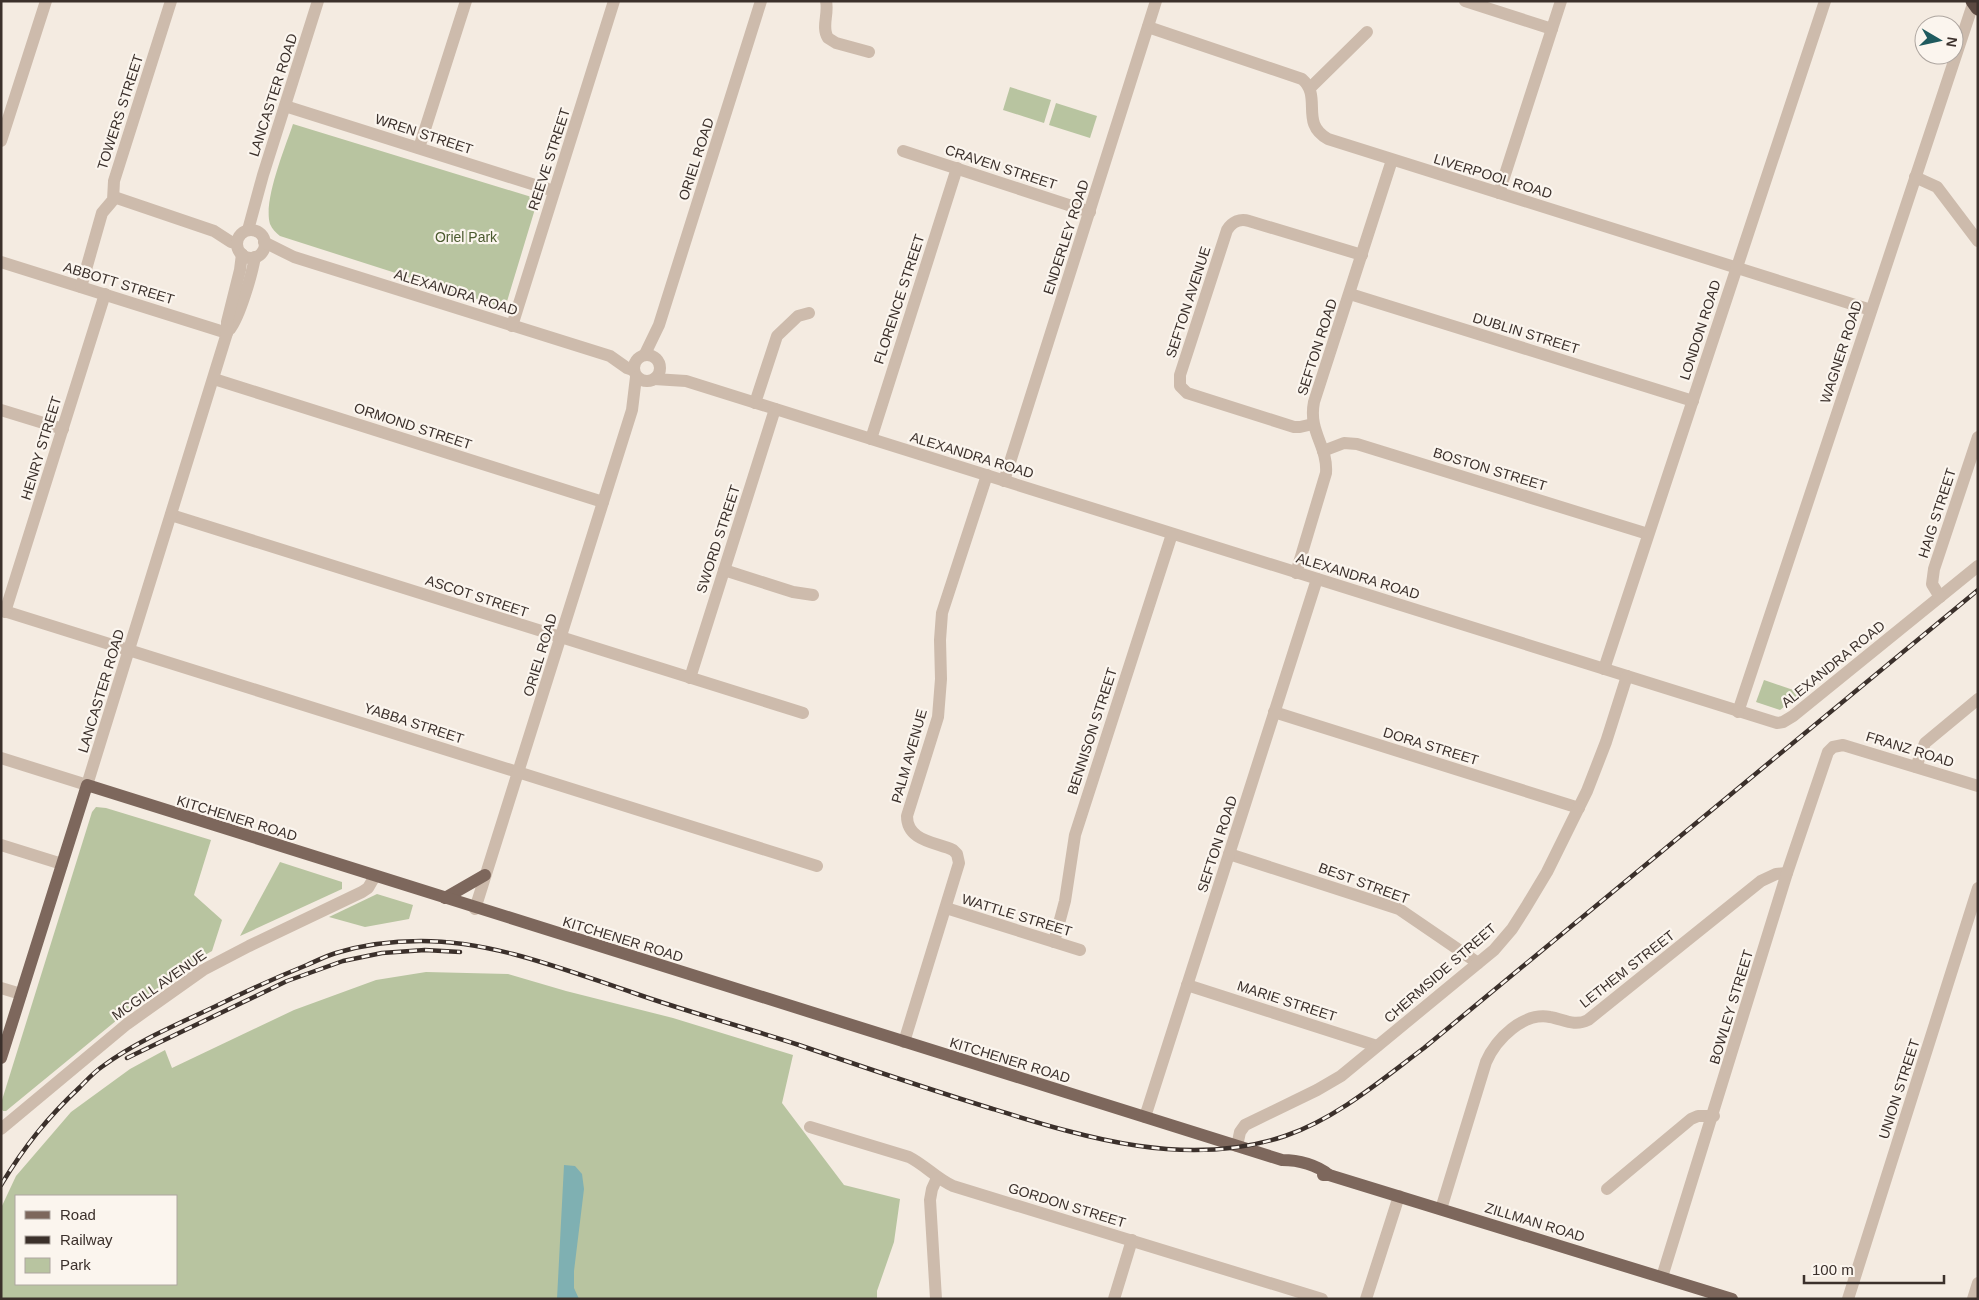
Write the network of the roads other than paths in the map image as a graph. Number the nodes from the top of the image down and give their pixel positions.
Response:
1 (46, 1) edge
2 (171, 1) edge
3 (318, 1) edge
4 (466, 1) edge
5 (614, 1) edge
6 (762, 1) edge
7 (826, 1) edge
8 (1156, 1) edge
9 (1465, 1) edge
10 (1561, 1) edge
11 (1825, 1) edge
12 (1974, 3) edge
13 (1148, 27) junction
14 (1552, 29) junction
15 (1366, 32) dead end
16 (869, 52) dead end
17 (1310, 88) junction
18 (285, 106) junction
19 (1, 142) edge
20 (419, 148) junction
21 (904, 151) dead end
22 (1392, 160) junction
23 (957, 168) junction
24 (1915, 177) junction
25 (554, 190) junction
26 (1499, 193) junction
27 (114, 197) junction
28 (1090, 212) junction
29 (1978, 241) edge
30 (251, 244) junction
31 (1362, 255) junction
32 (1, 262) edge
33 (1737, 267) junction
34 (80, 287) junction
35 (105, 294) junction
36 (1350, 294) junction
37 (1871, 310) junction
38 (809, 313) dead end
39 (659, 325) junction
40 (512, 326) junction
41 (228, 333) junction
42 (659, 363) junction
43 (638, 365) junction
44 (214, 379) junction
45 (651, 380) junction
46 (686, 382) junction
47 (1693, 400) junction
48 (755, 403) junction
49 (1, 410) edge
50 (632, 410) junction
51 (775, 410) junction
52 (1313, 424) junction
53 (63, 429) junction
54 (1978, 437) edge
55 (870, 439) junction
56 (1323, 451) junction
57 (986, 476) junction
58 (1004, 481) junction
59 (603, 502) junction
60 (171, 515) junction
61 (1172, 534) junction
62 (1648, 534) junction
63 (1978, 566) edge
64 (724, 570) junction
65 (1296, 573) junction
66 (1317, 579) junction
67 (813, 594) dead end
68 (1940, 597) junction
69 (3, 611) edge
70 (561, 638) junction
71 (129, 650) junction
72 (1604, 668) junction
73 (1627, 676) junction
74 (690, 678) junction
75 (1978, 699) edge
76 (1274, 712) junction
77 (1738, 712) junction
78 (803, 713) dead end
79 (1833, 747) joint
80 (1, 758) edge
81 (1916, 767) junction
82 (519, 772) junction
83 (87, 785) junction
84 (1978, 786) edge
85 (1578, 808) junction
86 (1, 845) edge
87 (1229, 854) junction
88 (62, 864) junction
89 (817, 866) dead end
90 (1787, 873) junction
91 (485, 874) junction
92 (375, 876) junction
93 (1978, 888) edge
94 (445, 898) junction
95 (476, 908) junction
96 (946, 908) junction
97 (1054, 942) junction
98 (1080, 950) dead end
99 (1478, 963) junction
100 (1187, 986) junction
101 (1, 988) edge
102 (21, 994) junction
103 (904, 1042) junction
104 (1377, 1046) junction
105 (1, 1058) edge
106 (1714, 1116) junction
107 (1145, 1117) junction
108 (810, 1127) dead end
109 (1, 1129) edge
110 (1237, 1146) junction
111 (937, 1178) junction
112 (1606, 1189) dead end
113 (1399, 1196) junction
114 (1442, 1209) junction
115 (1132, 1240) junction
116 (1662, 1277) junction
117 (1978, 1283) edge
118 (936, 1299) edge
119 (1114, 1299) edge
120 (1322, 1299) edge
121 (1366, 1299) edge
122 (1732, 1299) edge
123 (1848, 1299) edge
124 (1973, 1299) edge

1 - 19 street
2 - 27 street, TOWERS STREET
3 - 18 street, LANCASTER ROAD
4 - 20 street
5 - 25 street, REEVE STREET
6 - 39 street, ORIEL ROAD
7 - 16 street
8 - 13 street, ENDERLEY ROAD
9 - 14 street
10 - 14 street
11 - 33 street, LONDON ROAD
12 - 24 street, WAGNER ROAD
13 - 17 street
13 - 28 street, ENDERLEY ROAD
14 - 26 street
15 - 17 street
17 - 22 street, LIVERPOOL ROAD
18 - 20 street, WREN STREET
18 - 30 street, LANCASTER ROAD
20 - 25 street, WREN STREET
21 - 23 street, CRAVEN STREET
22 - 26 street, LIVERPOOL ROAD
22 - 31 street, SEFTON ROAD
23 - 28 street, CRAVEN STREET
23 - 55 street, FLORENCE STREET
24 - 29 street
24 - 37 street, WAGNER ROAD
25 - 40 street, REEVE STREET
26 - 33 street, LIVERPOOL ROAD
27 - 30 street, ALEXANDRA ROAD
27 - 34 street, TOWERS STREET
28 - 58 street, ENDERLEY ROAD
30 - 40 street, ALEXANDRA ROAD
30 - 41 street, LANCASTER ROAD
31 - 36 street, SEFTON ROAD
31 - 52 street, SEFTON AVENUE
32 - 34 street, ABBOTT STREET
33 - 37 street, LIVERPOOL ROAD
33 - 47 street, LONDON ROAD
34 - 35 street, ABBOTT STREET
35 - 41 street, ABBOTT STREET
35 - 53 street, HENRY STREET
36 - 47 street, DUBLIN STREET
36 - 52 street, SEFTON ROAD
37 - 77 street, WAGNER ROAD
38 - 48 street
39 - 42 street, ORIEL ROAD
39 - 43 street, ORIEL ROAD
40 - 43 street, ALEXANDRA ROAD
41 - 44 street, LANCASTER ROAD
42 - 43 street
42 - 45 street
42 - 46 street, ALEXANDRA ROAD
43 - 45 street
43 - 50 street, ORIEL ROAD
44 - 59 street, ORMOND STREET
44 - 60 street, LANCASTER ROAD
45 - 46 street, ALEXANDRA ROAD
45 - 50 street, ORIEL ROAD
46 - 48 street, ALEXANDRA ROAD
47 - 62 street, LONDON ROAD
48 - 51 street, ALEXANDRA ROAD
49 - 53 street
50 - 59 street, ORIEL ROAD
51 - 55 street, ALEXANDRA ROAD
51 - 64 street, SWORD STREET
52 - 56 street, SEFTON ROAD
53 - 69 street, HENRY STREET
54 - 68 street, HAIG STREET
55 - 57 street, ALEXANDRA ROAD
56 - 62 street, BOSTON STREET
56 - 65 street, SEFTON ROAD
57 - 58 street, ALEXANDRA ROAD
57 - 96 street, PALM AVENUE
58 - 61 street, ALEXANDRA ROAD
59 - 70 street, ORIEL ROAD
60 - 70 street, ASCOT STREET
60 - 71 street, LANCASTER ROAD
61 - 65 street, ALEXANDRA ROAD
61 - 97 street, BENNISON STREET
62 - 72 street, LONDON ROAD
63 - 68 street, ALEXANDRA ROAD
64 - 67 street
64 - 74 street, SWORD STREET
65 - 66 street, ALEXANDRA ROAD
66 - 72 street, ALEXANDRA ROAD
66 - 76 street, SEFTON ROAD
68 - 77 street, ALEXANDRA ROAD
69 - 71 street, YABBA STREET
70 - 74 street, ASCOT STREET
70 - 82 street, ORIEL ROAD
71 - 82 street, YABBA STREET
71 - 83 street, LANCASTER ROAD
72 - 73 street, ALEXANDRA ROAD
73 - 77 street, ALEXANDRA ROAD
73 - 85 street, CHERMSIDE STREET
74 - 78 street, ASCOT STREET
75 - 81 street
76 - 85 street, DORA STREET
76 - 87 street, SEFTON ROAD
79 - 81 street, FRANZ ROAD
79 - 90 street, BOWLEY STREET
80 - 83 street, KITCHENER ROAD
81 - 84 street, FRANZ ROAD
82 - 89 street, YABBA STREET
82 - 91 street, ORIEL ROAD
83 - 88 main road, LANCASTER ROAD
83 - 92 main road, KITCHENER ROAD
85 - 99 street, CHERMSIDE STREET
86 - 88 street
87 - 99 street, BEST STREET
87 - 100 street, SEFTON ROAD
88 - 102 main road, LANCASTER ROAD
90 - 106 street, BOWLEY STREET
90 - 114 street, LETHEM STREET
91 - 94 main road
91 - 95 street, ORIEL ROAD
92 - 94 main road, KITCHENER ROAD
92 - 109 street, MCGILL AVENUE
93 - 123 street, UNION STREET
94 - 95 main road, KITCHENER ROAD
95 - 103 main road, KITCHENER ROAD
96 - 97 street, WATTLE STREET
96 - 103 street, PALM AVENUE
97 - 98 street, WATTLE STREET
99 - 104 street, CHERMSIDE STREET
100 - 104 street, MARIE STREET
100 - 107 street, SEFTON ROAD
101 - 102 street
102 - 105 main road, LANCASTER ROAD
103 - 107 main road, KITCHENER ROAD
104 - 110 street, CHERMSIDE STREET
106 - 112 street
106 - 116 street, BOWLEY STREET
107 - 110 main road, KITCHENER ROAD
108 - 111 street, GORDON STREET
110 - 113 main road, ZILLMAN ROAD
111 - 115 street, GORDON STREET
111 - 118 street
113 - 114 main road, ZILLMAN ROAD
113 - 121 street
114 - 116 main road, ZILLMAN ROAD
115 - 119 street
115 - 120 street, GORDON STREET
116 - 122 main road, ZILLMAN ROAD
117 - 124 street

